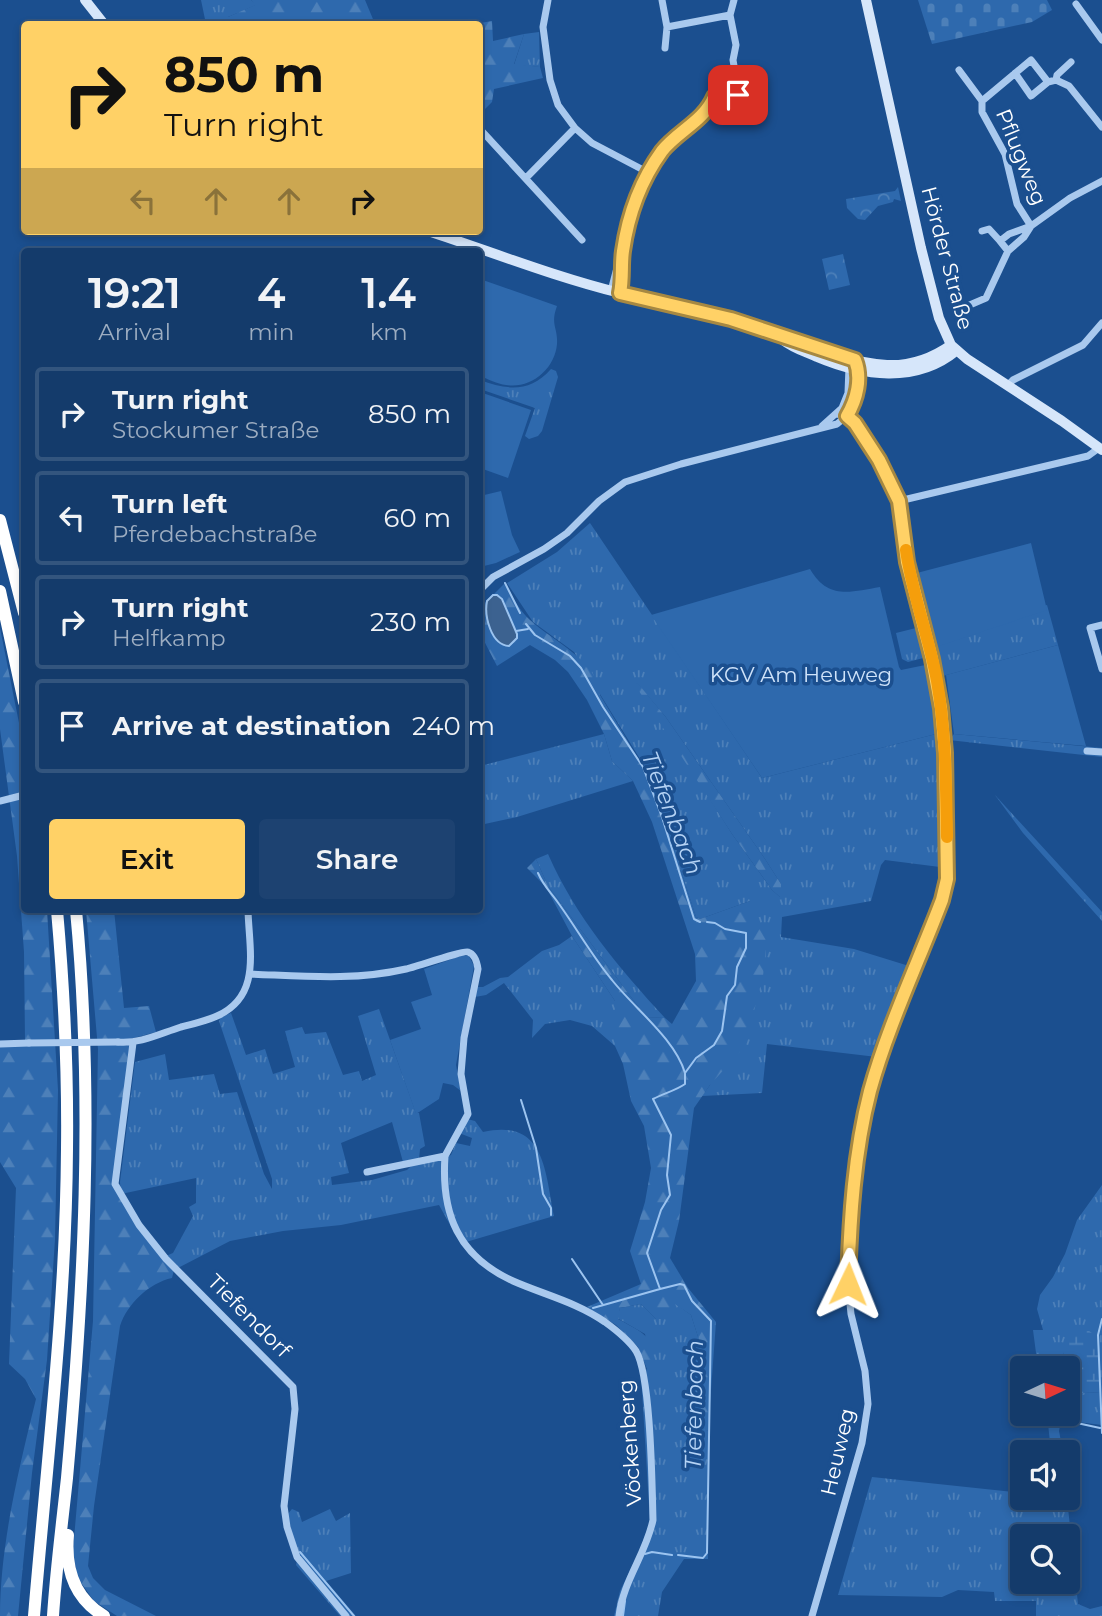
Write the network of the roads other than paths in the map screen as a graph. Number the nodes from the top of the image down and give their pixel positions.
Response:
1 (85, 0) edge
2 (548, 0) edge
3 (662, 0) edge
4 (734, 0) edge
5 (866, 0) edge
6 (1076, 4) dead end
7 (730, 15) junction
8 (102, 21) edge
9 (667, 27) junction
10 (1102, 40) edge
11 (665, 48) dead end
12 (1071, 62) dead end
13 (959, 70) dead end
14 (1015, 73) junction
15 (1052, 81) junction
16 (982, 101) junction
17 (1102, 127) edge
18 (575, 128) junction
19 (483, 132) edge
20 (649, 173) junction
21 (526, 178) junction
22 (1102, 181) edge
23 (1031, 226) junction
24 (982, 230) dead end
25 (440, 235) edge
26 (582, 240) dead end
27 (1000, 241) junction
28 (480, 248) edge
29 (483, 249) edge
30 (1008, 251) junction
31 (616, 292) junction
32 (965, 307) dead end
33 (1102, 323) edge
34 (954, 348) junction
35 (854, 366) junction
36 (1008, 385) junction
37 (837, 414) junction
38 (847, 416) junction
39 (821, 427) junction
40 (1100, 449) edge
41 (899, 501) junction
42 (0, 520) edge
43 (483, 587) edge
44 (0, 591) edge
45 (21, 601) edge
46 (1102, 625) edge
47 (1102, 669) edge
48 (21, 688) edge
49 (1087, 751) dead end
50 (1102, 752) edge
51 (21, 796) edge
52 (0, 801) edge
53 (57, 913) edge
54 (76, 913) edge
55 (248, 913) edge
56 (250, 974) junction
57 (133, 1043) junction
58 (0, 1044) edge
59 (445, 1156) junction
60 (367, 1172) dead end
61 (66, 1479) junction
62 (34, 1616) edge
63 (53, 1616) edge
64 (104, 1616) edge
65 (346, 1616) edge
66 (619, 1616) edge
67 (812, 1616) edge

1 - 8 main road
2 - 18 street
3 - 9 street
4 - 7 street
5 - 34 main road, Hörder Straße
6 - 10 street
7 - 9 street
7 - 20 street
9 - 11 street
12 - 15 street
13 - 16 street, Pflugweg
14 - 15 street
14 - 15 street, Pflugweg
14 - 16 street, Pflugweg
15 - 17 street
16 - 23 street, Pflugweg
18 - 20 street
18 - 21 street
19 - 21 street
20 - 31 street
21 - 26 street
22 - 23 street, Pflugweg
23 - 27 street, Pflugweg
23 - 30 street, Pflugweg
24 - 27 street
25 - 28 main road
27 - 30 street
29 - 31 main road
30 - 32 street, Pflugweg
31 - 35 main road
33 - 36 street
34 - 35 main road
34 - 36 main road, Hörder Straße
35 - 37 street
35 - 38 street
36 - 40 main road, Hörder Straße
37 - 38 street
37 - 39 street
38 - 39 street
38 - 41 street, Heuweg
39 - 43 street
40 - 41 street
41 - 67 street, Heuweg
42 - 45 highway
44 - 48 highway
46 - 47 street
49 - 50 street
51 - 52 street
53 - 62 highway
54 - 61 highway
55 - 56 street
56 - 57 street
56 - 59 street, Vöckenberg
57 - 58 street, bridge
57 - 65 street, Tiefendorf
59 - 60 street
59 - 66 street, Vöckenberg
61 - 63 highway
61 - 64 highway

